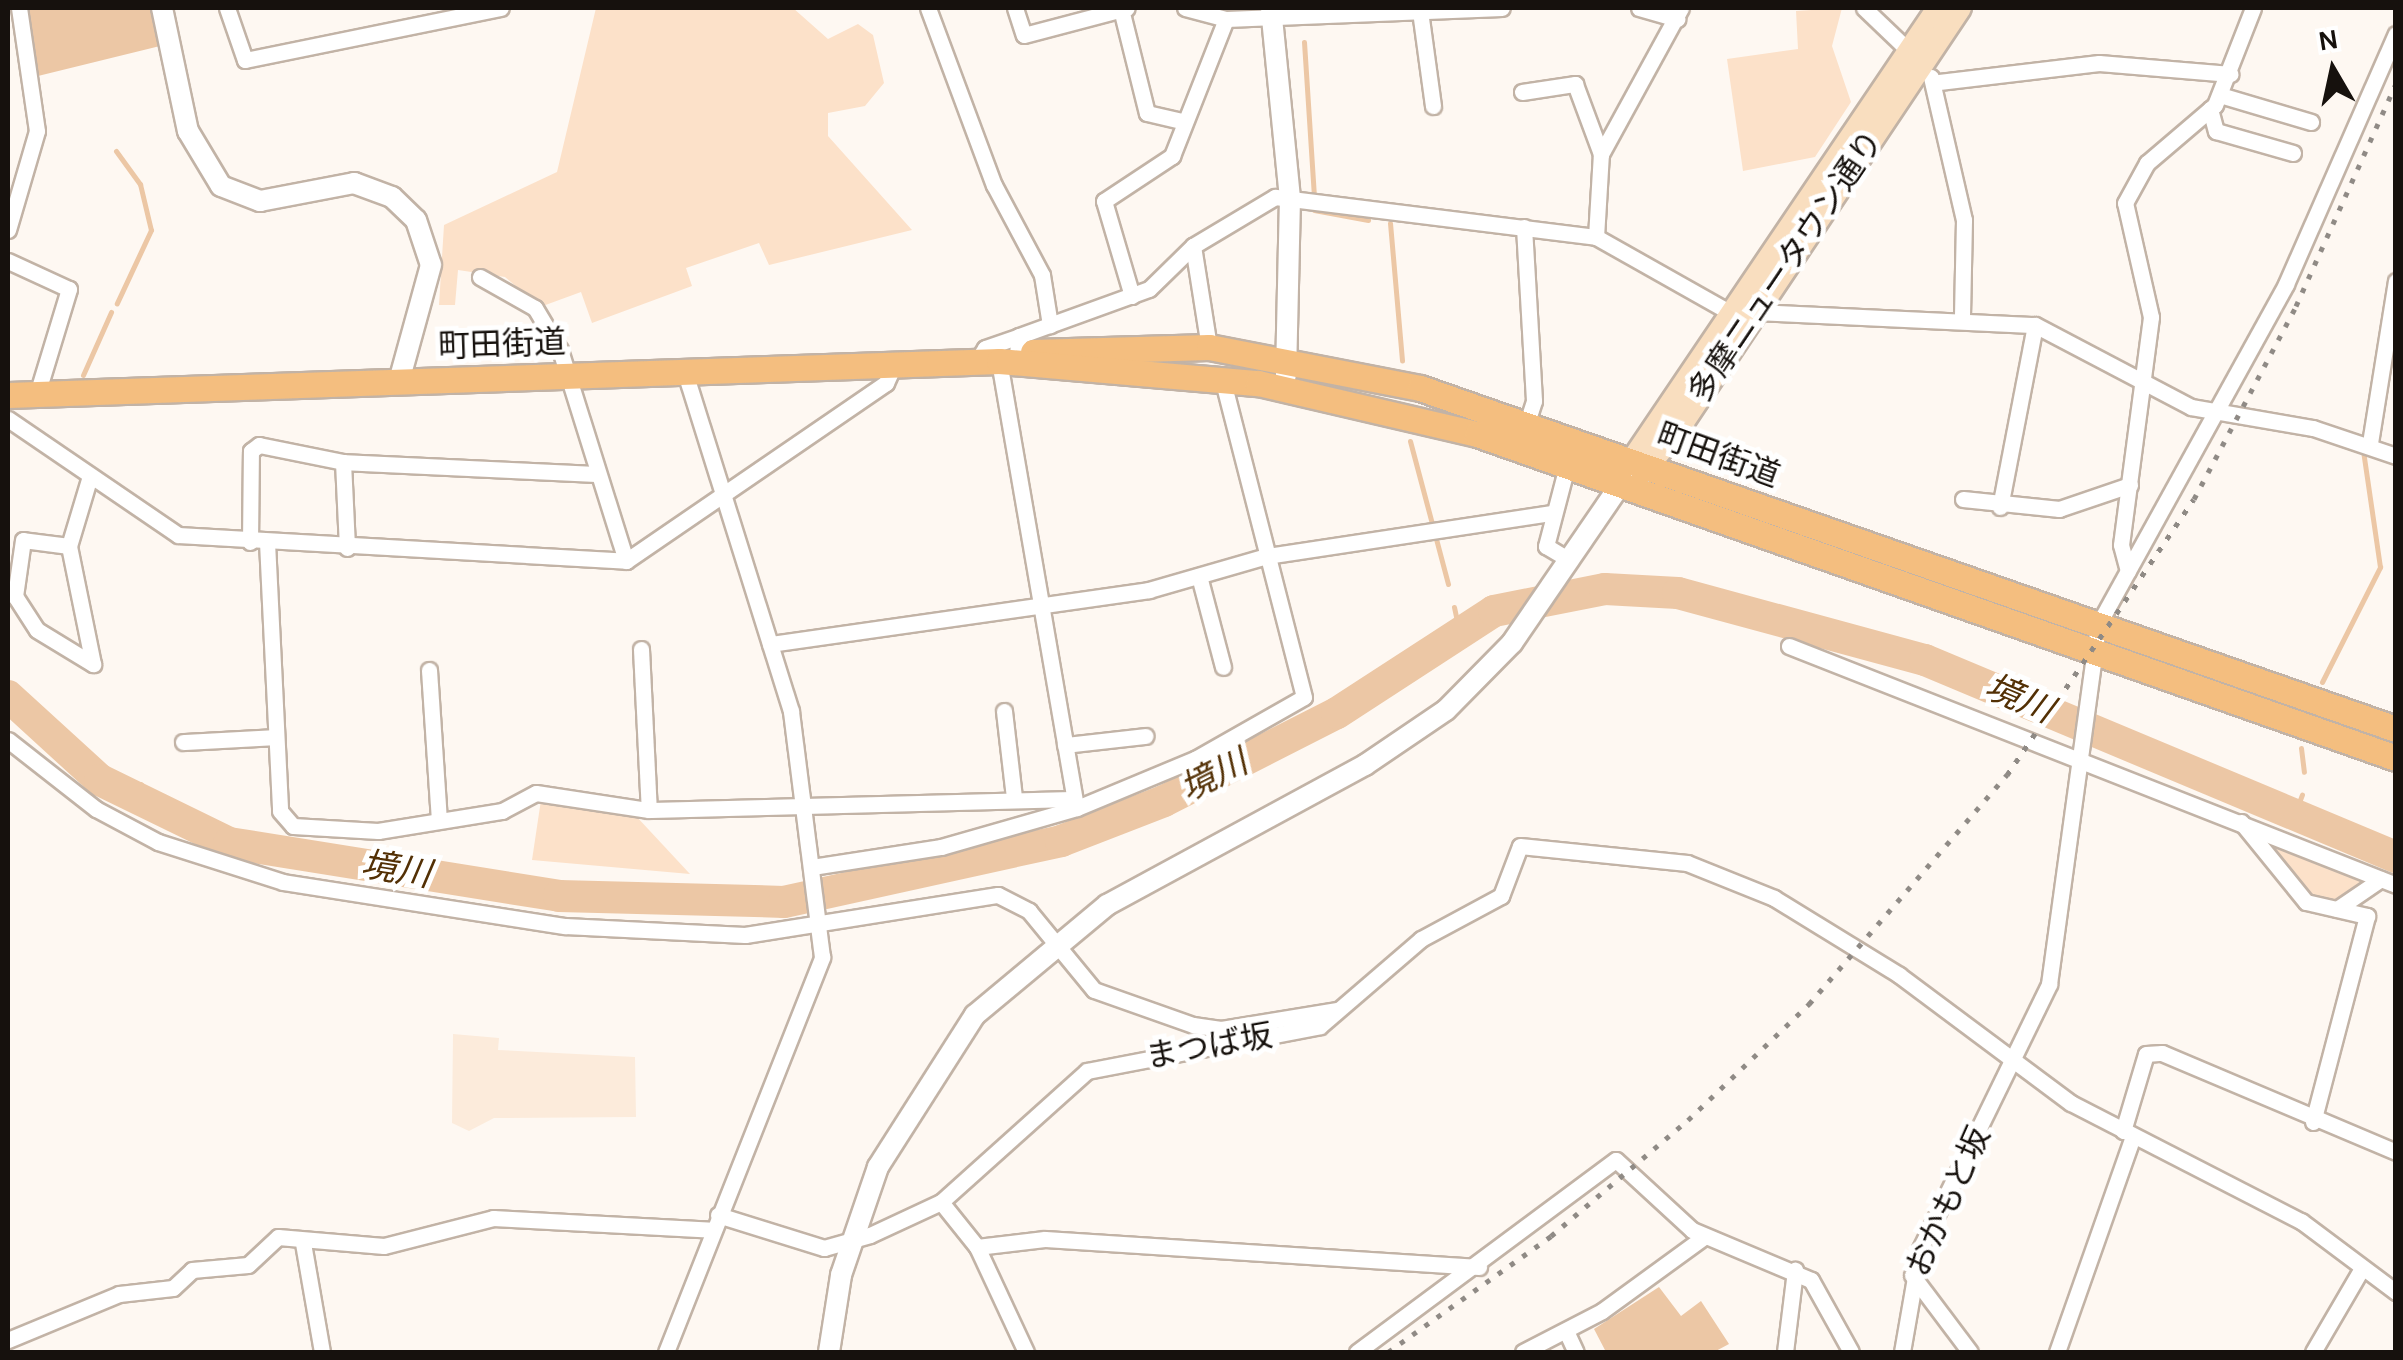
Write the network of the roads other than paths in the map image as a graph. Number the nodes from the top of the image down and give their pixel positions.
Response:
1 (19, 8) edge
2 (162, 8) edge
3 (227, 8) edge
4 (501, 8) edge
5 (928, 8) edge
6 (1015, 8) edge
7 (1124, 8) edge
8 (1185, 8) edge
9 (1502, 8) edge
10 (1639, 8) edge
11 (1864, 8) edge
12 (1938, 8) edge
13 (1960, 8) edge
14 (2253, 8) edge
15 (467, 11) edge
16 (1420, 11) junction
17 (1272, 12) edge
18 (1679, 13) edge
19 (1226, 18) junction
20 (2396, 34) edge
21 (1914, 60) junction
22 (2231, 74) junction
23 (1939, 82) junction
24 (1522, 92) dead end
25 (2215, 102) junction
26 (1433, 106) dead end
27 (1182, 122) junction
28 (2311, 122) dead end
29 (2293, 153) dead end
30 (1601, 154) junction
31 (15, 186) edge
32 (1290, 198) junction
33 (1524, 226) junction
34 (8, 230) edge
35 (1596, 237) junction
36 (1193, 246) junction
37 (8, 262) edge
38 (480, 277) dead end
39 (2396, 281) edge
40 (1132, 296) junction
41 (1730, 312) junction
42 (1758, 312) junction
43 (1962, 316) junction
44 (1050, 325) junction
45 (2035, 325) junction
46 (1209, 348) junction
47 (1003, 353) junction
48 (1288, 360) junction
49 (894, 364) junction
50 (2379, 369) junction
51 (684, 372) junction
52 (564, 375) junction
53 (1222, 378) junction
54 (2396, 379) edge
55 (399, 381) junction
56 (2146, 385) junction
57 (1285, 388) junction
58 (8, 394) edge
59 (36, 394) junction
60 (2218, 416) junction
61 (8, 419) edge
62 (1527, 422) junction
63 (2370, 443) junction
64 (2396, 456) edge
65 (343, 462) junction
66 (1641, 463) junction
67 (1566, 466) junction
68 (594, 474) junction
69 (90, 476) junction
70 (1620, 485) junction
71 (2130, 485) junction
72 (723, 494) junction
73 (1964, 499) dead end
74 (2000, 507) junction
75 (1553, 513) junction
76 (250, 542) junction
77 (267, 542) junction
78 (69, 546) junction
79 (346, 548) junction
80 (1268, 556) junction
81 (1569, 561) junction
82 (626, 562) junction
83 (2128, 571) junction
84 (1198, 576) junction
85 (1044, 605) junction
86 (2098, 625) junction
87 (770, 644) junction
88 (1789, 646) dead end
89 (641, 649) dead end
90 (2090, 652) junction
91 (1223, 666) dead end
92 (430, 670) dead end
93 (1004, 711) dead end
94 (2396, 729) edge
95 (1145, 736) dead end
96 (274, 737) junction
97 (8, 740) edge
98 (183, 742) dead end
99 (1066, 746) junction
100 (2075, 753) junction
101 (2396, 758) edge
102 (1014, 797) junction
103 (1075, 804) junction
104 (803, 808) junction
105 (650, 810) junction
106 (439, 820) junction
107 (2241, 822) junction
108 (813, 871) junction
109 (2388, 882) edge
110 (2338, 909) junction
111 (821, 925) junction
112 (1055, 942) junction
113 (1338, 1010) junction
114 (2018, 1059) junction
115 (2313, 1122) junction
116 (2128, 1133) junction
117 (2396, 1152) edge
118 (941, 1202) junction
119 (715, 1222) junction
120 (1704, 1237) junction
121 (303, 1243) junction
122 (850, 1243) junction
123 (978, 1247) junction
124 (1478, 1267) junction
125 (2362, 1268) junction
126 (1795, 1270) junction
127 (1912, 1275) junction
128 (2396, 1292) edge
129 (1566, 1330) junction
130 (8, 1340) edge
131 (1372, 1348) edge
132 (322, 1352) edge
133 (666, 1352) edge
134 (829, 1352) edge
135 (1026, 1352) edge
136 (1358, 1352) edge
137 (1523, 1352) edge
138 (1576, 1352) edge
139 (1785, 1352) edge
140 (1852, 1352) edge
141 (1902, 1352) edge
142 (1970, 1352) edge
143 (2057, 1352) edge
144 (2313, 1352) edge

1 - 31 street
2 - 55 street
3 - 15 street
4 - 15 street
5 - 44 street
6 - 7 street
7 - 27 street
8 - 19 street
9 - 16 street
10 - 18 street
11 - 21 street
12 - 21 main road, 多摩ニュータウン通り
13 - 21 main road, 多摩ニュータウン通り
14 - 22 street
16 - 17 street
16 - 26 street
17 - 19 street
17 - 32 street
18 - 30 street
19 - 27 street
20 - 60 street, おかもと坂
21 - 23 street
21 - 41 main road, 多摩ニュータウン通り
21 - 42 main road, 多摩ニュータウン通り
22 - 23 street
22 - 25 street
23 - 43 street
24 - 30 street
25 - 28 street
25 - 29 street
25 - 56 street
27 - 40 street
30 - 35 street
31 - 34 street
32 - 33 street
32 - 36 street
32 - 48 street
33 - 35 street
33 - 62 street
35 - 41 street
36 - 40 street
36 - 46 street
37 - 59 street
38 - 52 street
39 - 50 street
40 - 44 street
41 - 66 main road, 多摩ニュータウン通り
42 - 43 street
42 - 66 main road, 多摩ニュータウン通り
43 - 45 street
44 - 47 street
45 - 56 street
45 - 74 street
46 - 47 main road, 町田街道
46 - 48 main road, 町田街道
47 - 49 main road, 町田街道
47 - 53 main road, 町田街道
47 - 85 street
48 - 57 street
48 - 62 main road, 町田街道
49 - 51 main road, 町田街道
49 - 72 street
50 - 54 street
50 - 63 street
51 - 52 main road, 町田街道
51 - 72 street
52 - 55 main road, 町田街道
52 - 68 street
53 - 57 main road, 町田街道
53 - 80 street
55 - 59 main road, 町田街道
56 - 60 street
56 - 71 street
57 - 67 main road, 町田街道
58 - 59 main road, 町田街道
60 - 63 street
60 - 83 street, おかもと坂
61 - 69 street
62 - 66 main road, 町田街道
63 - 64 street
65 - 68 street
65 - 76 street
65 - 79 street
66 - 70 main road, 多摩ニュータウン通り
66 - 86 main road, 町田街道
67 - 70 main road, 町田街道
67 - 75 street
68 - 82 street
69 - 76 street
69 - 78 street
70 - 81 street
70 - 90 main road, 町田街道
71 - 74 street
71 - 83 street
72 - 82 street
72 - 87 street
73 - 74 street
75 - 80 street
75 - 81 street
76 - 77 street
77 - 79 street
77 - 96 street
78 - 78 street
79 - 82 street
80 - 84 street
80 - 103 street
81 - 112 street
83 - 86 street, おかもと坂
84 - 85 street
84 - 91 street
85 - 87 street
85 - 99 street
86 - 90 street, おかもと坂
86 - 94 main road, 町田街道
87 - 104 street
88 - 100 street
89 - 105 street
90 - 100 street, おかもと坂
90 - 101 main road, 町田街道
92 - 106 street
93 - 102 street
95 - 99 street
96 - 98 street
96 - 106 street
97 - 111 street
99 - 103 street
100 - 107 street
100 - 114 street, おかもと坂
102 - 103 street
102 - 104 street
103 - 108 street
104 - 105 street
104 - 108 street
105 - 106 street
107 - 109 street
107 - 110 street
108 - 111 street
109 - 110 street
110 - 115 street
111 - 112 street
111 - 119 street
112 - 113 street
112 - 122 street
113 - 114 street, まつば坂
113 - 118 street, まつば坂
114 - 116 street
114 - 127 street, おかもと坂
115 - 116 street
115 - 117 street
116 - 125 street
116 - 143 street
118 - 122 street
118 - 123 street
119 - 121 street
119 - 122 street
119 - 133 street
120 - 124 street
120 - 126 street
120 - 129 street
121 - 130 street
121 - 132 street
122 - 134 street
123 - 124 street
123 - 135 street
124 - 131 street
125 - 128 street
125 - 144 street
126 - 139 street
126 - 140 street
127 - 141 street, おかもと坂
127 - 142 street
129 - 137 street
129 - 138 street
131 - 136 street

